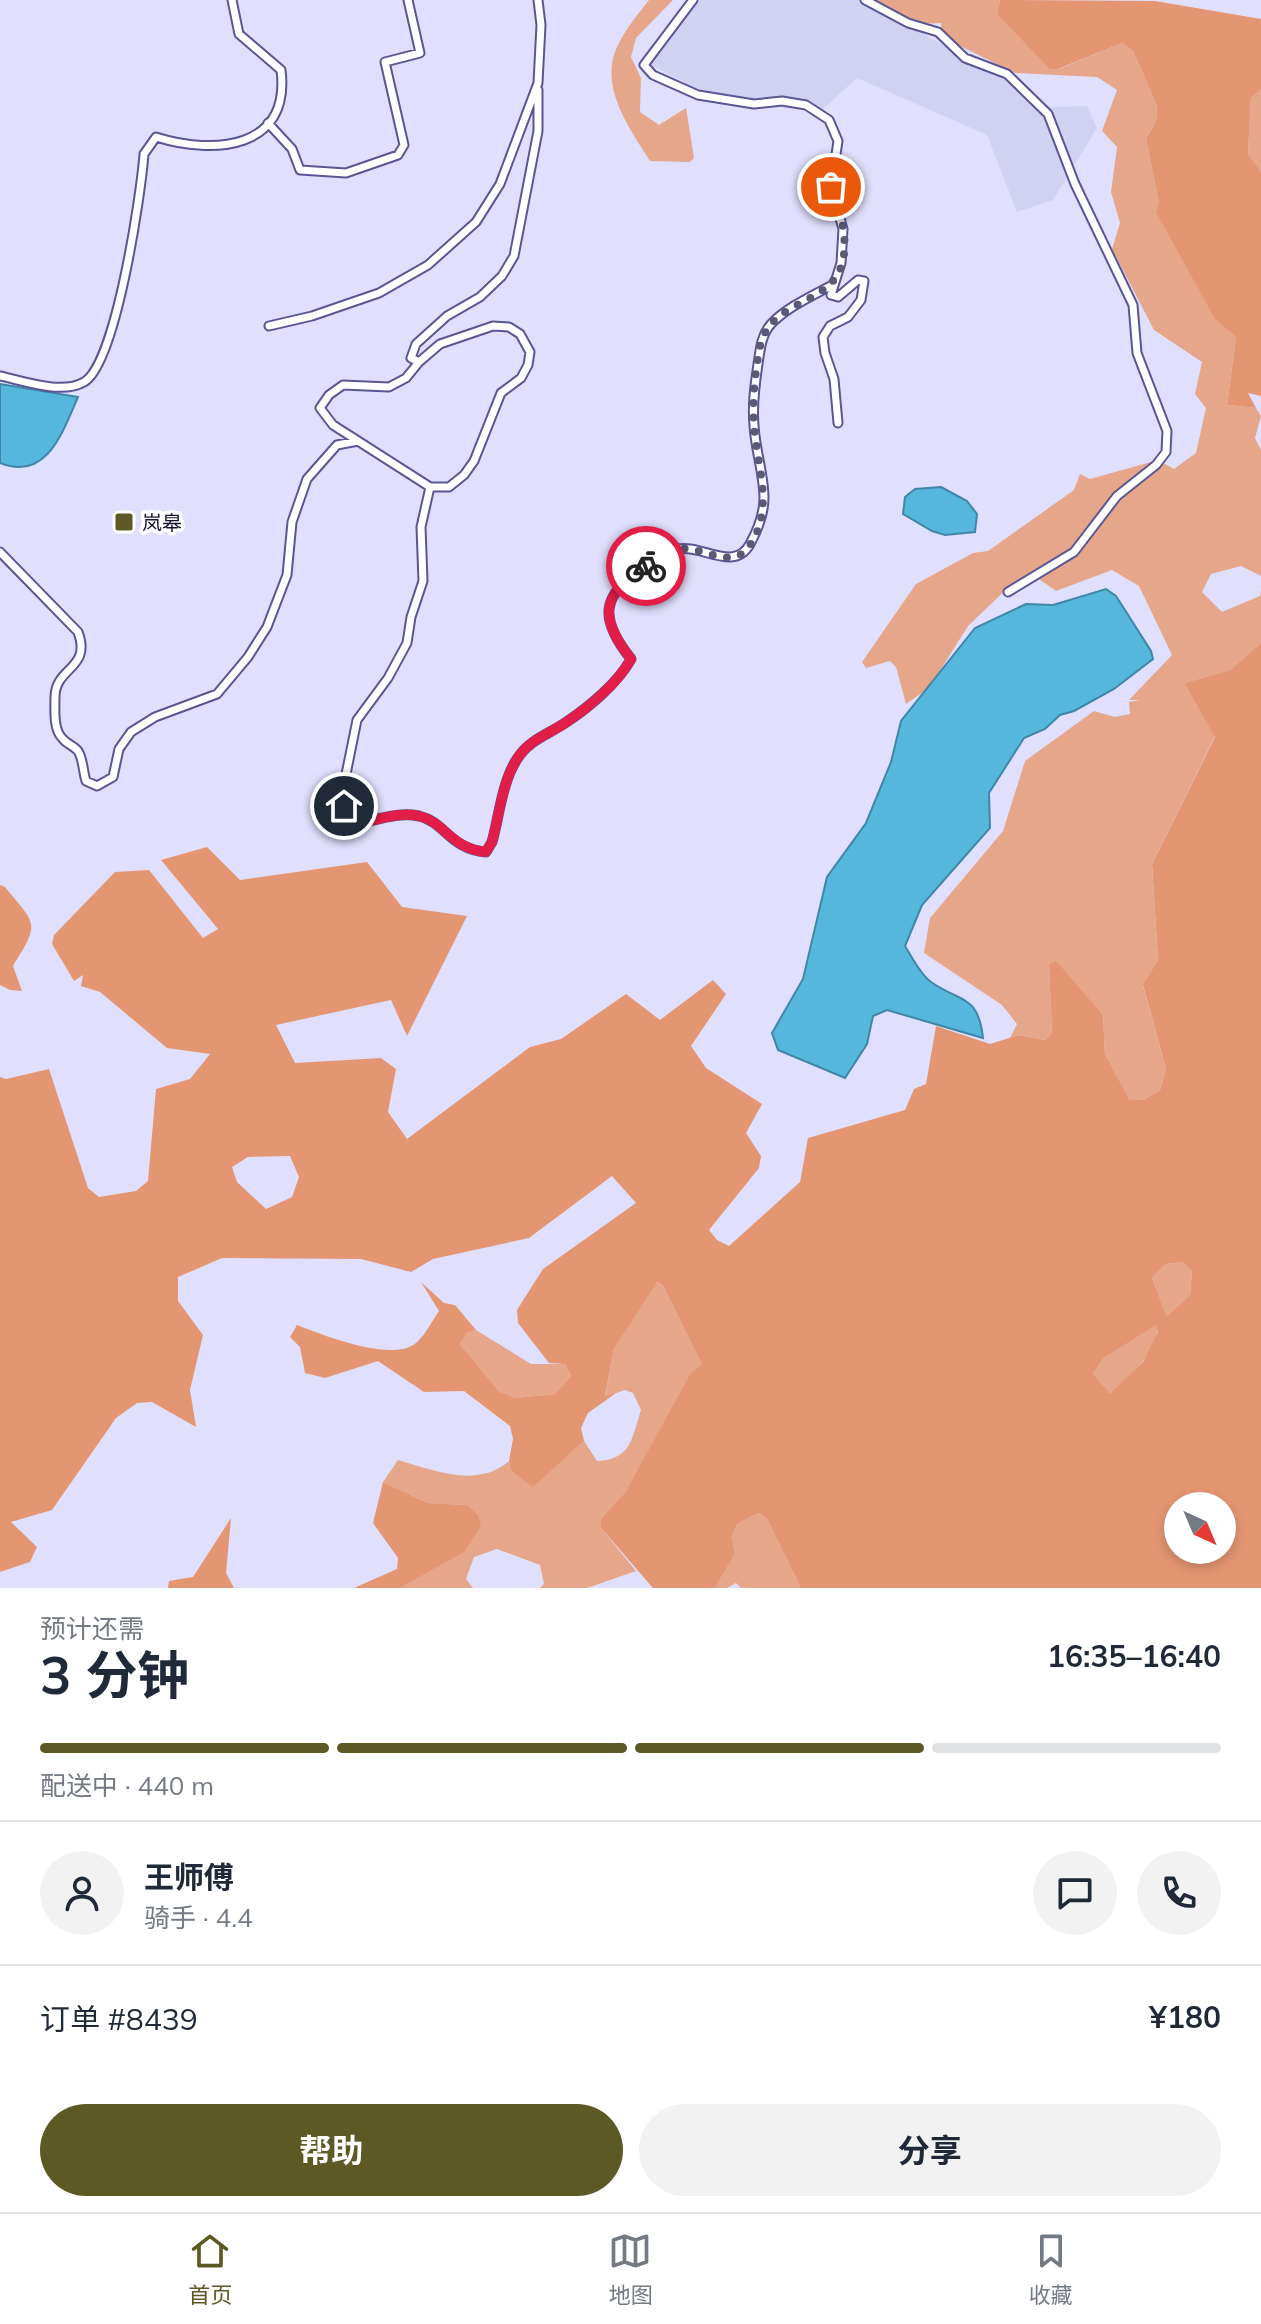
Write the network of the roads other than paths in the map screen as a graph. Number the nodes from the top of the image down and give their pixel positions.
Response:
1 (232, 0) edge
2 (408, 0) edge
3 (538, 0) edge
4 (693, 0) edge
5 (865, 0) edge
6 (538, 83) junction
7 (268, 123) junction
8 (832, 285) junction
9 (269, 326) dead end
10 (419, 362) junction
11 (0, 376) edge
12 (838, 423) dead end
13 (358, 441) junction
14 (430, 487) junction
15 (0, 552) edge
16 (1008, 592) dead end

1 - 7 street
2 - 7 street
3 - 6 street
4 - 8 street
5 - 16 street
6 - 9 street
6 - 10 street
7 - 11 street
8 - 12 street
8 - 14 street
10 - 13 street
10 - 14 street
13 - 14 street
13 - 15 street

